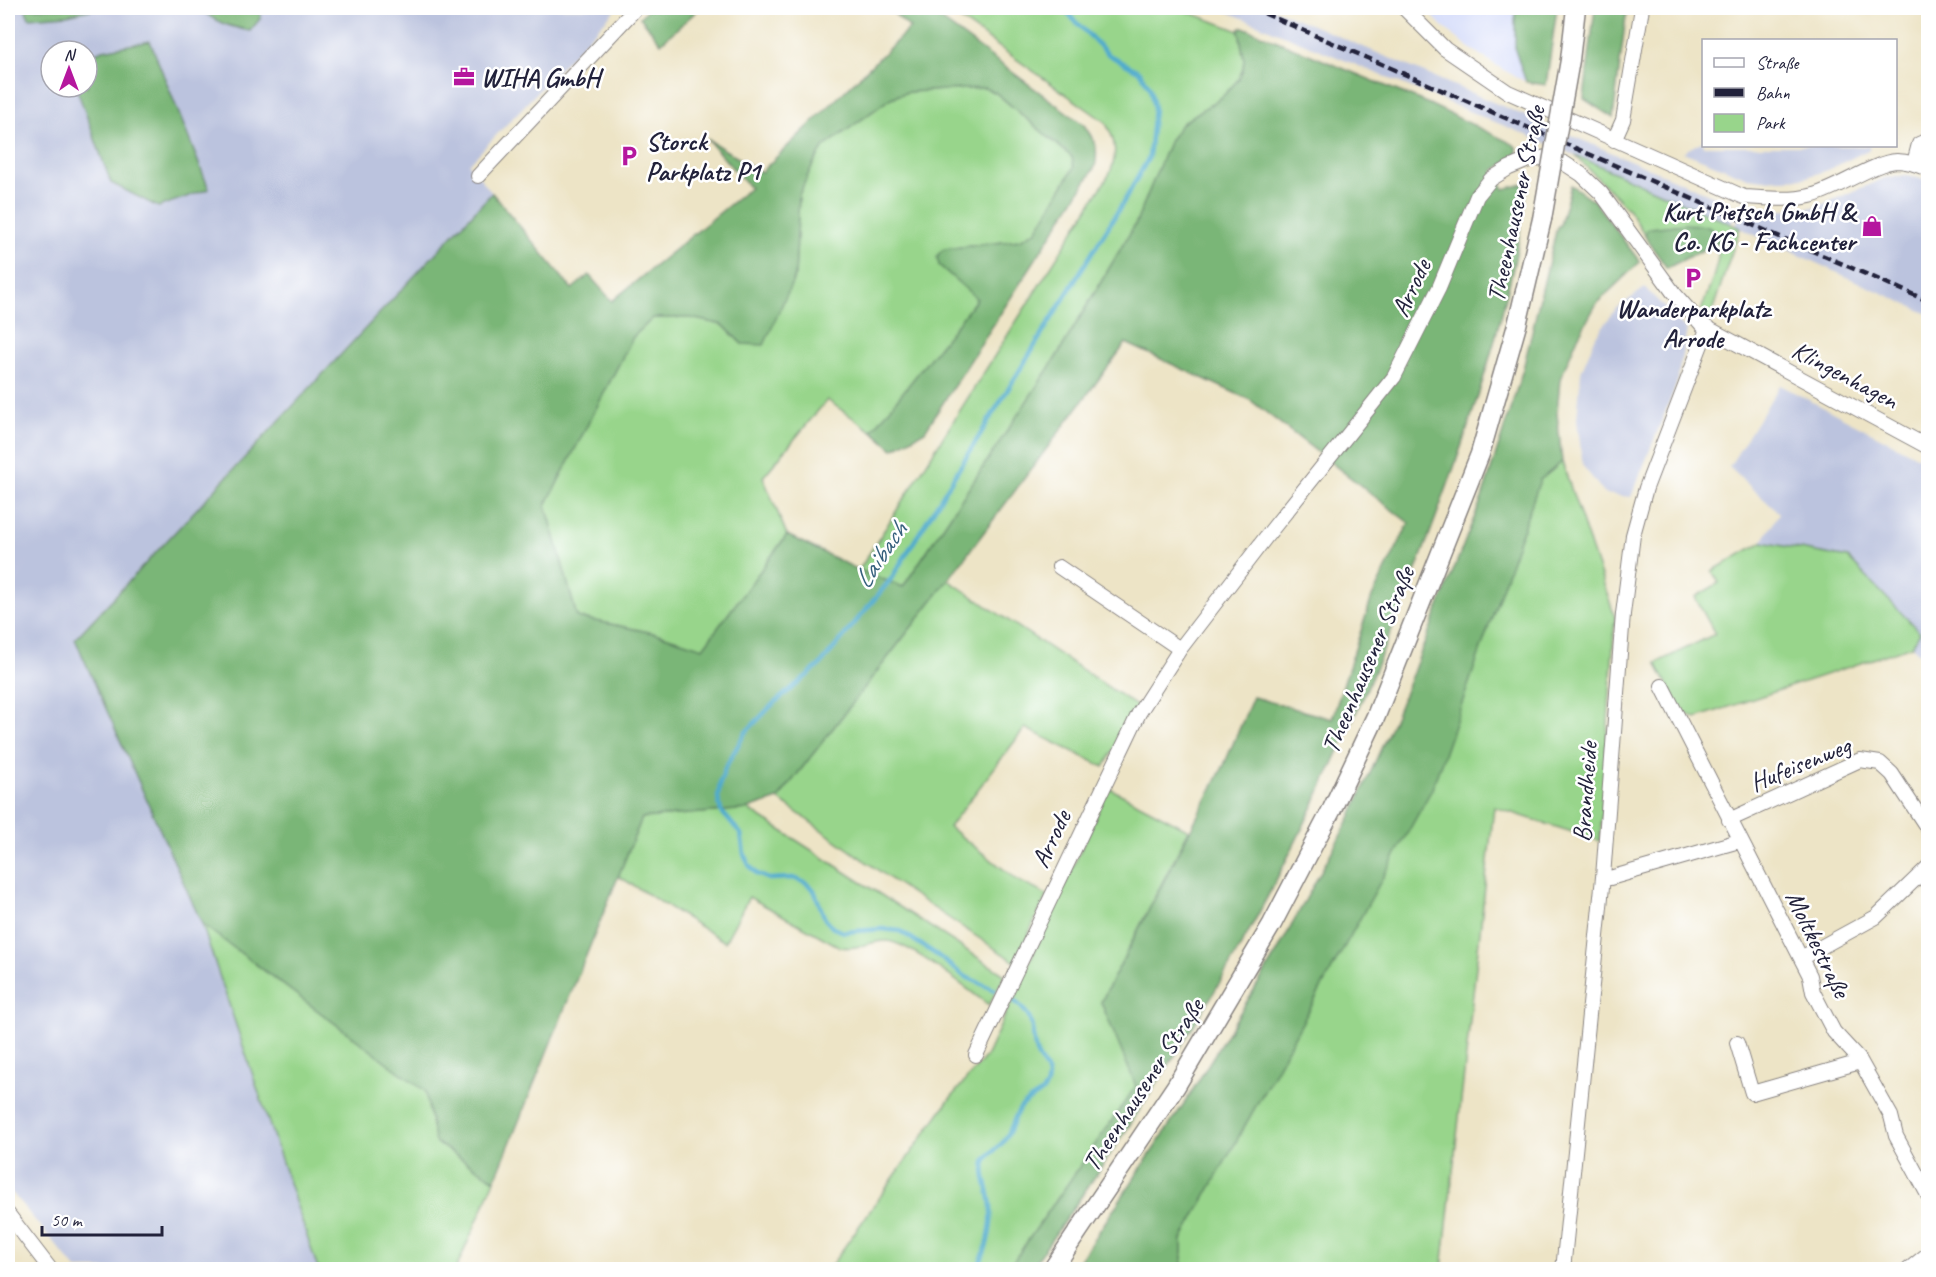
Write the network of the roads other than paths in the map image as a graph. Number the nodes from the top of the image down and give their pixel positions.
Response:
1 (636, 8) edge
2 (1404, 8) edge
3 (1576, 8) edge
4 (1642, 8) edge
5 (1614, 140) junction
6 (1929, 140) edge
7 (1914, 163) junction
8 (1929, 169) edge
9 (478, 176) dead end
10 (1707, 329) junction
11 (1929, 447) edge
12 (1059, 567) dead end
13 (1180, 649) junction
14 (1662, 686) dead end
15 (1729, 820) junction
16 (1929, 829) edge
17 (1739, 841) junction
18 (1929, 867) edge
19 (1603, 878) junction
20 (1801, 958) junction
21 (1737, 1043) dead end
22 (976, 1055) dead end
23 (1860, 1062) junction
24 (1929, 1195) edge
25 (8, 1214) edge
26 (1929, 1254) edge
27 (51, 1269) edge
28 (1052, 1269) edge
29 (1563, 1269) edge
30 (1908, 1269) edge

1 - 9 street
2 - 5 street
3 - 28 main road, Theenhausener Straße, bridge
4 - 5 street
5 - 7 street
6 - 7 street
7 - 8 street
10 - 11 street, Klingenhagen
10 - 13 street, Arrode
10 - 19 street, Brandheide
12 - 13 street
13 - 22 street, Arrode
14 - 15 street, Moltkestraße
15 - 16 street, Hufeisenweg
15 - 17 street, Moltkestraße
17 - 19 street
17 - 20 street, Moltkestraße
18 - 20 street
19 - 29 street, Brandheide
20 - 23 street, Moltkestraße
21 - 23 street
23 - 24 street, Moltkestraße
25 - 27 street
26 - 30 street

